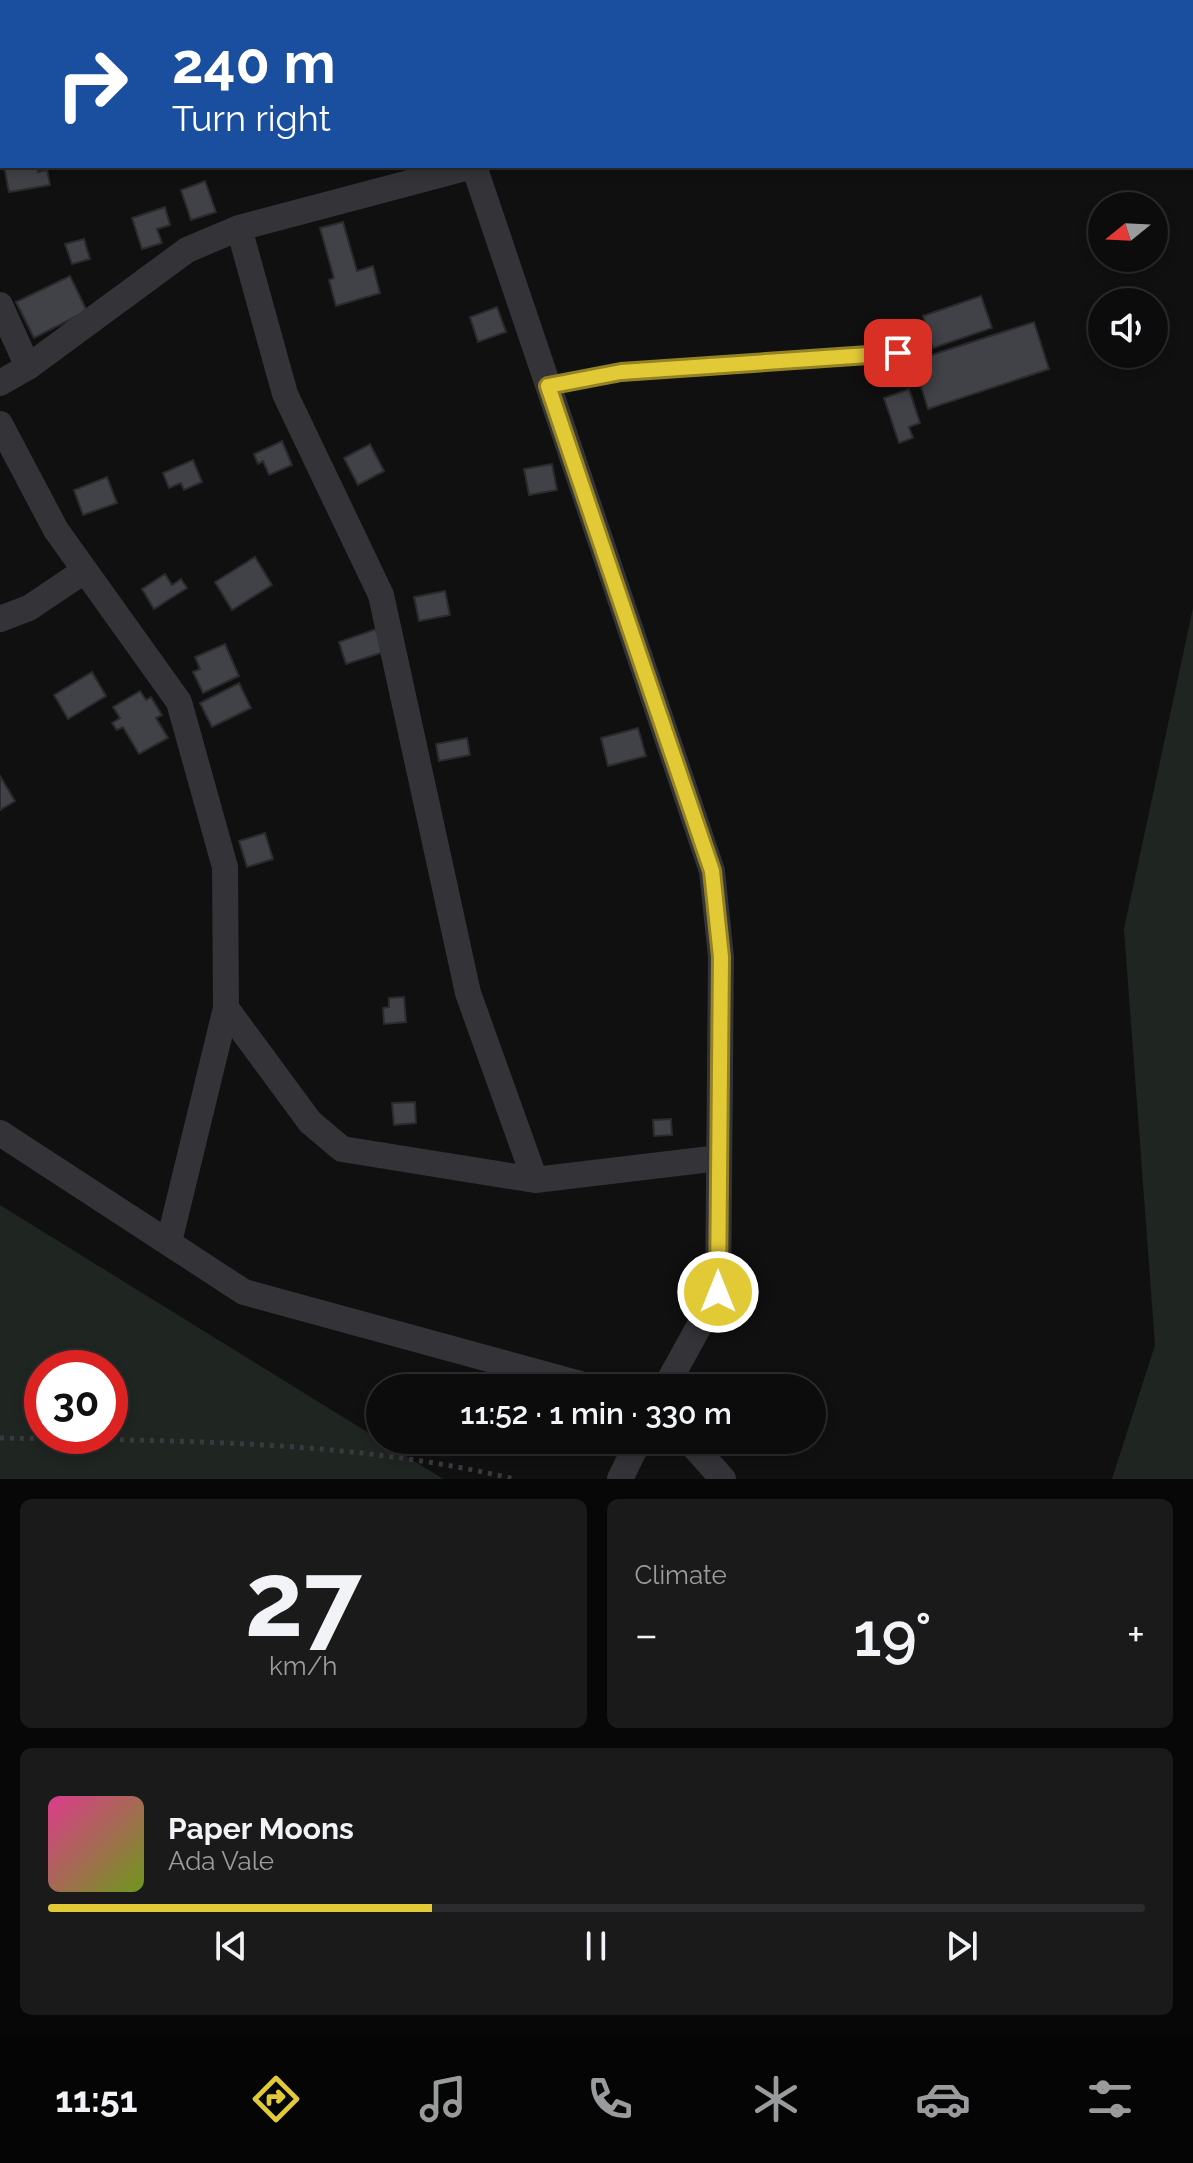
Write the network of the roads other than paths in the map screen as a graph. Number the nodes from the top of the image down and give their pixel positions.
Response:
1 (466, 168) edge
2 (475, 168) edge
3 (239, 228) junction
4 (0, 305) edge
5 (898, 353) dead end
6 (28, 367) junction
7 (0, 383) edge
8 (548, 386) junction
9 (0, 424) edge
10 (84, 571) junction
11 (0, 619) edge
12 (226, 1008) junction
13 (0, 1133) edge
14 (719, 1158) junction
15 (535, 1180) junction
16 (169, 1242) junction
17 (544, 1374) edge
18 (673, 1374) edge
19 (632, 1454) edge
20 (701, 1454) edge
21 (620, 1479) edge
22 (723, 1479) edge

1 - 3 street
2 - 8 street
3 - 6 street
3 - 15 street
4 - 6 street
5 - 8 lane
6 - 7 street
8 - 14 street
9 - 10 street
10 - 11 street
10 - 12 street
12 - 15 street
12 - 16 street
13 - 16 street
14 - 15 street
14 - 18 street
16 - 17 street
19 - 21 street
20 - 22 street

